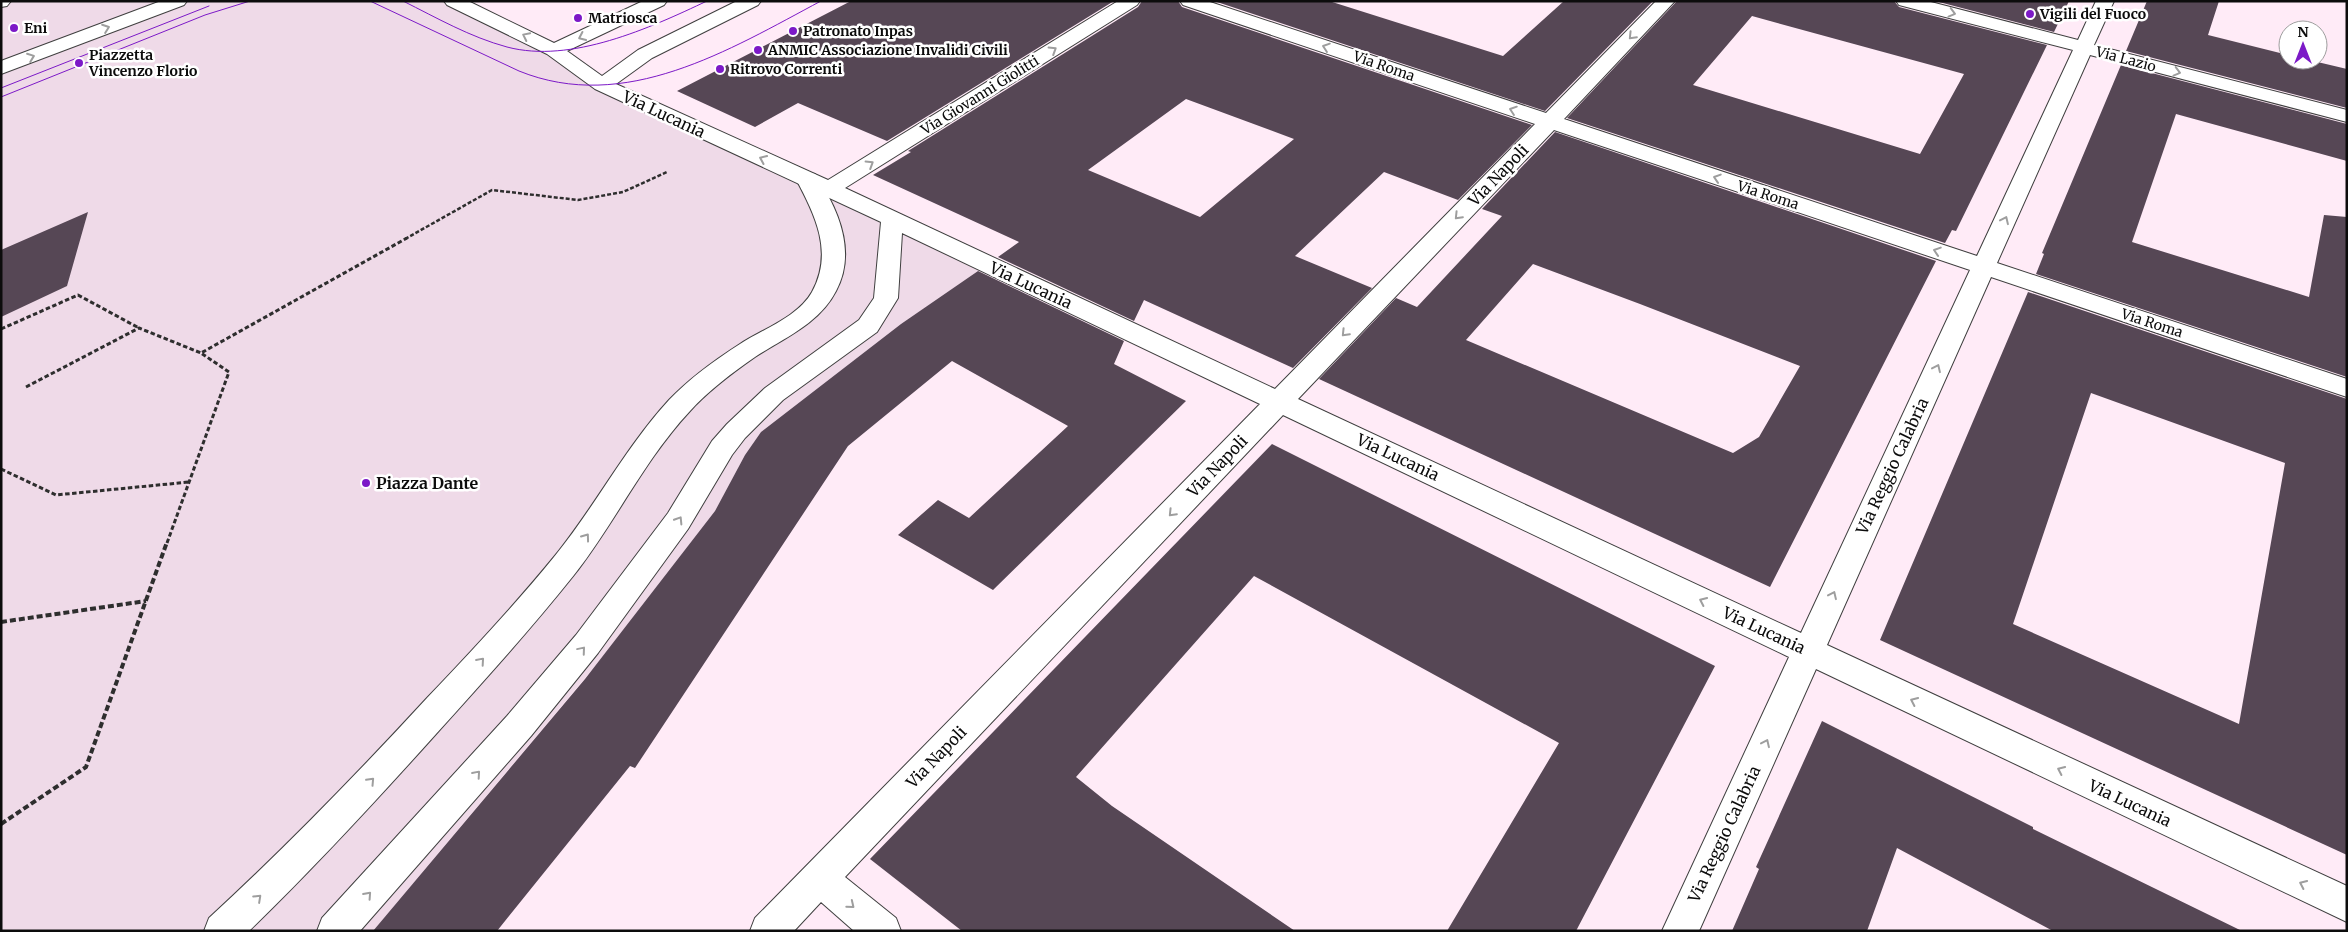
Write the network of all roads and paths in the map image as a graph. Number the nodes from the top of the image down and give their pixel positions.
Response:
1 (178, 1) edge
2 (453, 1) edge
3 (658, 1) edge
4 (752, 1) edge
5 (1131, 1) edge
6 (1189, 1) edge
7 (1666, 1) edge
8 (1905, 1) edge
9 (2105, 1) edge
10 (2084, 48) junction
11 (554, 50) junction
12 (1, 68) edge
13 (602, 85) junction
14 (2347, 116) edge
15 (1549, 122) junction
16 (667, 172) dead end
17 (818, 184) junction
18 (892, 219) junction
19 (1984, 267) junction
20 (139, 328) junction
21 (1, 329) edge
22 (201, 352) junction
23 (26, 387) dead end
24 (2347, 388) edge
25 (1279, 401) junction
26 (1, 468) edge
27 (189, 482) junction
28 (146, 601) junction
29 (1, 622) edge
30 (1808, 651) junction
31 (1, 824) edge
32 (819, 878) junction
33 (2347, 905) edge
34 (222, 931) edge
35 (335, 931) edge
36 (768, 931) edge
37 (883, 931) edge
38 (1680, 931) edge

12 -> 1 street
11 -> 2 street, Via Lucania
3 -> 11 street
4 - 13 street
17 -> 5 street, Via Giovanni Giolitti
15 -> 6 street, Via Roma
7 -> 15 street, Via Napoli
8 -> 10 street, Via Lazio
9 - 10 street, Via Reggio Calabria
10 -> 14 street, Via Lazio
19 -> 10 street, Via Reggio Calabria
11 - 13 street, Via Lucania
17 -> 13 street, Via Lucania
19 -> 15 street, Via Roma
15 -> 25 street, Via Napoli
16 - 22 path
17 - 18 street, Via Lucania
34 -> 17 street
18 - 25 street, Via Lucania
35 -> 18 street
19 - 24 street, Via Roma
30 -> 19 street, Via Reggio Calabria
20 - 21 path
20 - 22 path
20 - 23 path
22 - 27 path
30 -> 25 street, Via Lucania
25 -> 32 street, Via Napoli
26 - 27 path
27 - 28 path
28 - 29 path
28 - 31 path
33 -> 30 street, Via Lucania
38 -> 30 street, Via Reggio Calabria
32 - 36 street, Via Napoli
32 -> 37 street

